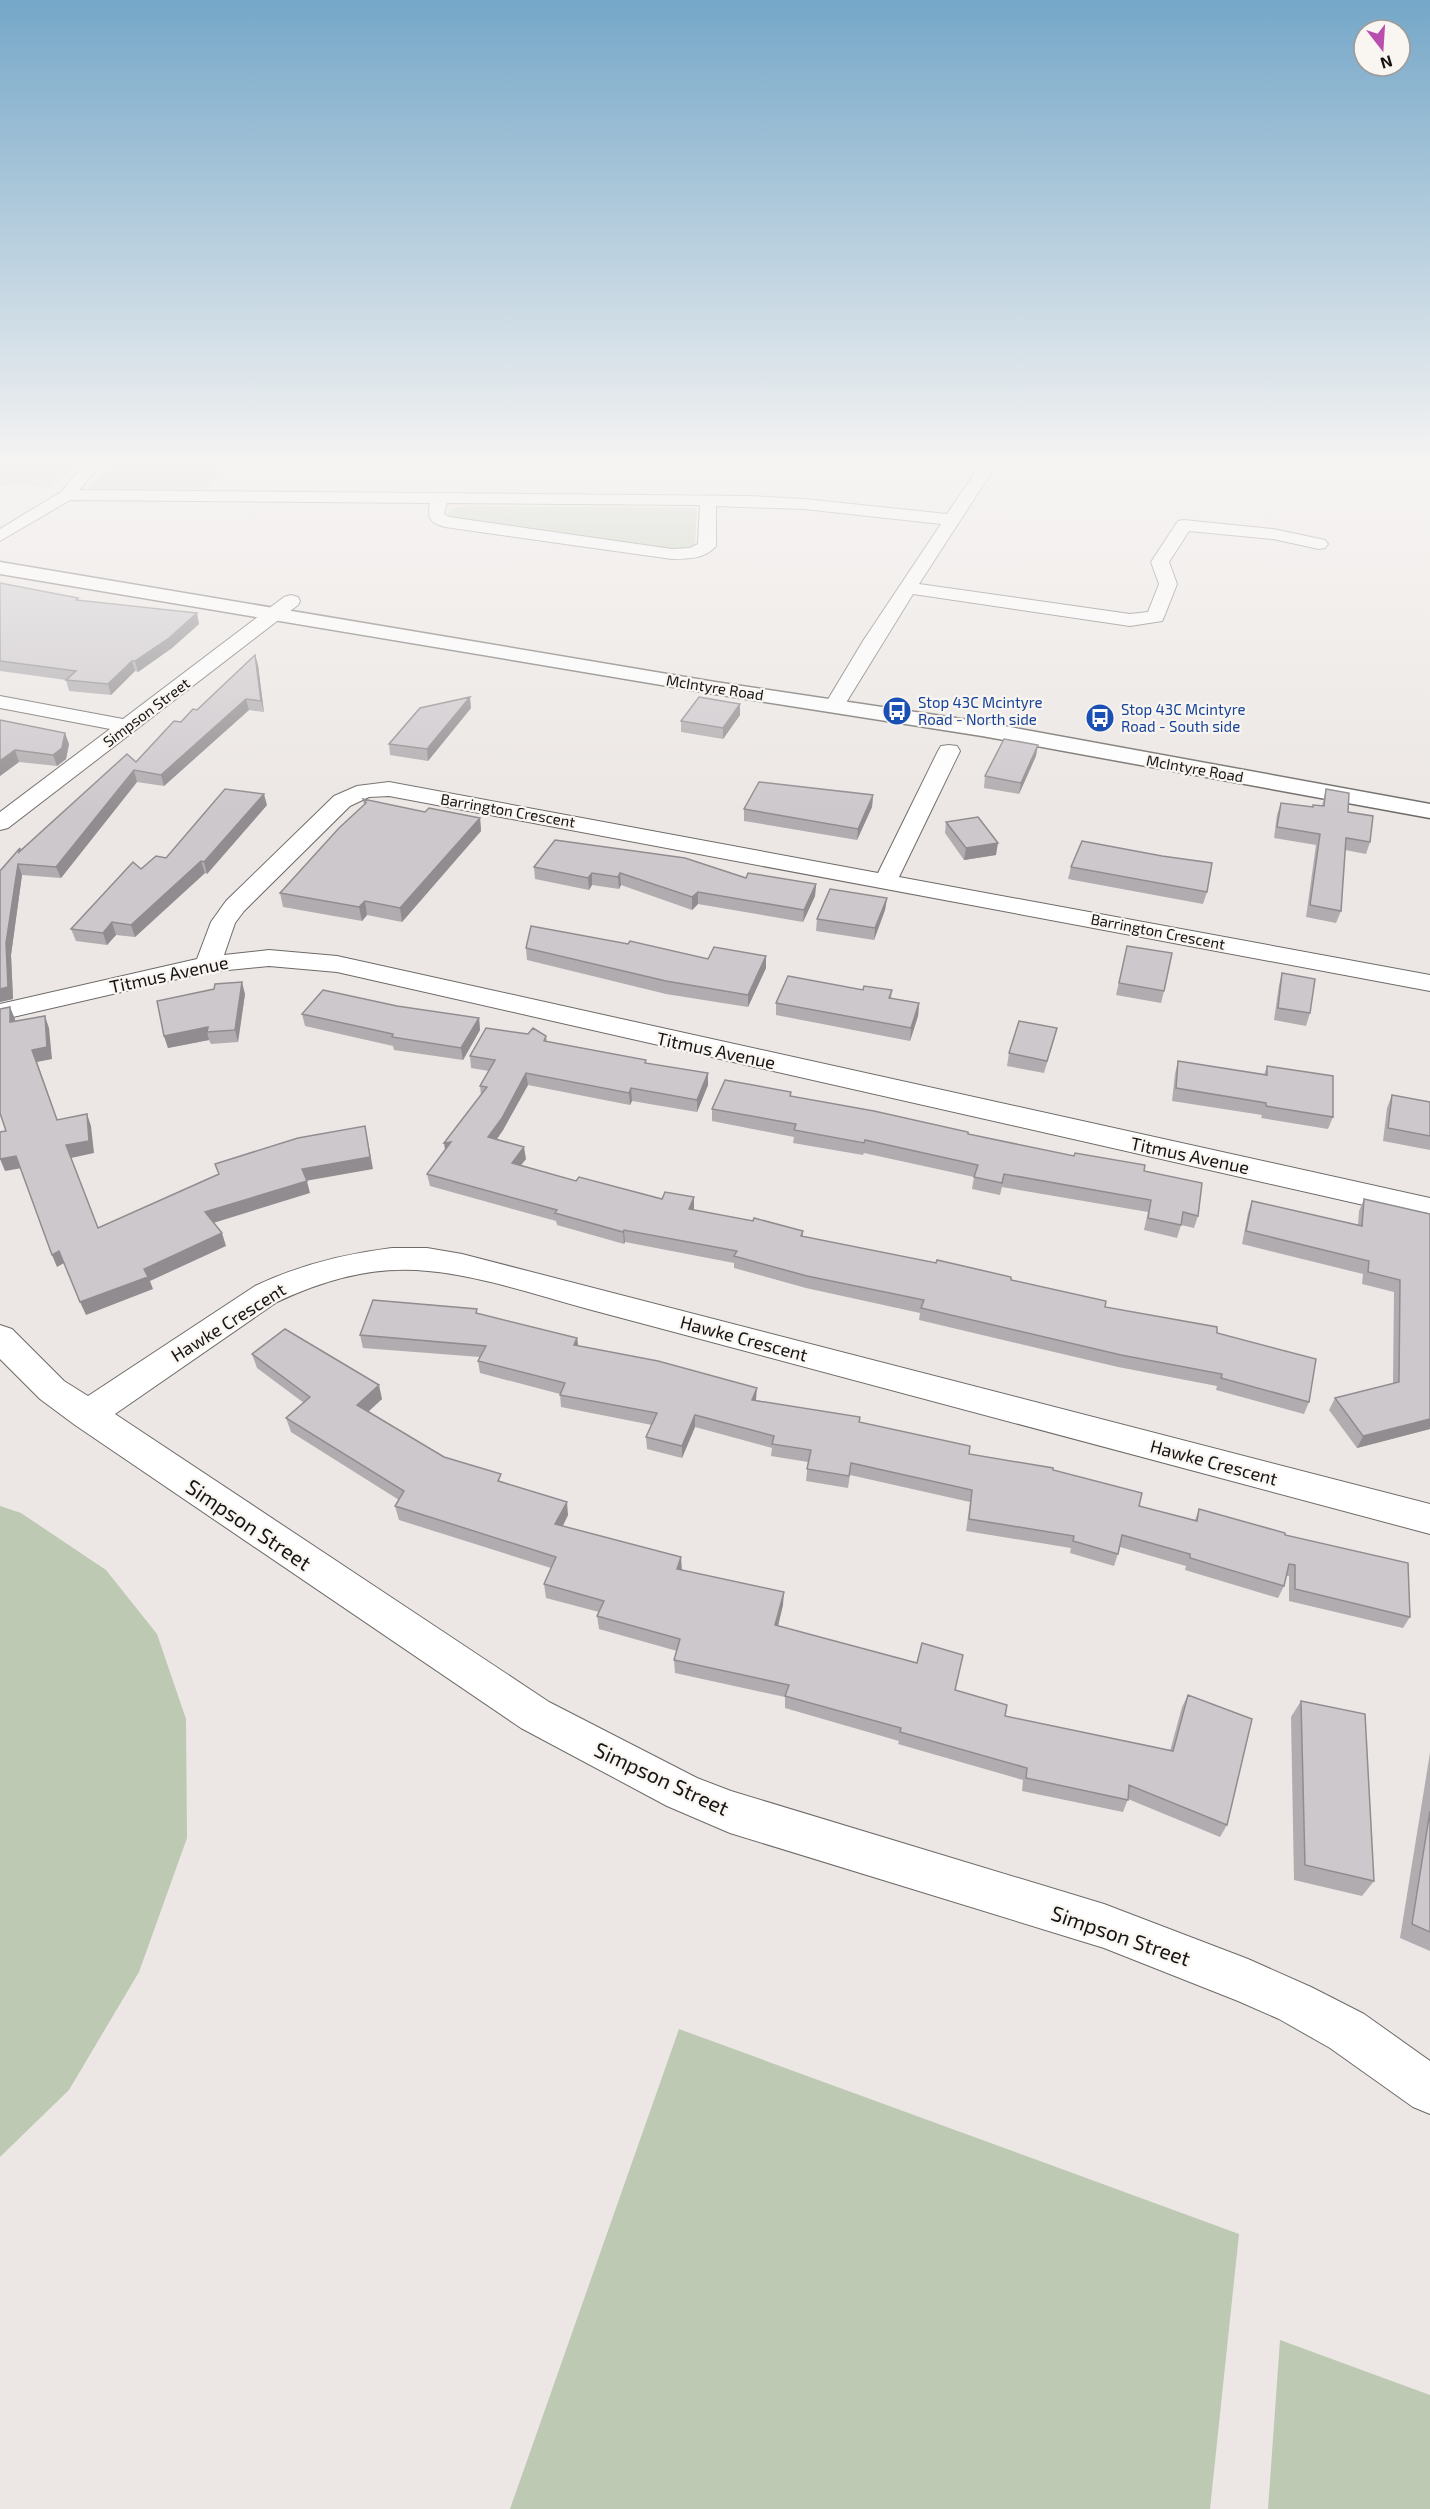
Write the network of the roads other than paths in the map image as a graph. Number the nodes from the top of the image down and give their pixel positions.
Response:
1 (66, 579) edge
2 (155, 579) edge
3 (914, 579) edge
4 (1166, 579) edge
5 (908, 588) junction
6 (291, 601) junction
7 (273, 614) junction
8 (840, 697) junction
9 (0, 702) edge
10 (128, 726) junction
11 (949, 751) dead end
12 (1224, 753) dead end
13 (1430, 811) edge
14 (0, 823) edge
15 (886, 880) junction
16 (208, 964) junction
17 (1430, 983) edge
18 (0, 1012) edge
19 (1430, 1209) edge
20 (0, 1338) edge
21 (87, 1415) junction
22 (1430, 1518) edge
23 (1430, 2090) edge

1 - 7 main road, McIntyre Road
2 - 6 main road, McIntyre Road
3 - 5 street
4 - 5 street
5 - 8 street
6 - 7 street, Simpson Street
6 - 8 main road, McIntyre Road
7 - 8 main road, McIntyre Road
7 - 10 street, Simpson Street
8 - 12 main road, McIntyre Road
8 - 13 main road, McIntyre Road
9 - 10 street
10 - 14 street, Simpson Street
11 - 15 street
15 - 16 street, Barrington Crescent
15 - 17 street, Barrington Crescent
16 - 18 street, Titmus Avenue
16 - 19 street, Titmus Avenue
20 - 21 street, Simpson Street
21 - 22 street, Hawke Crescent
21 - 23 street, Simpson Street

